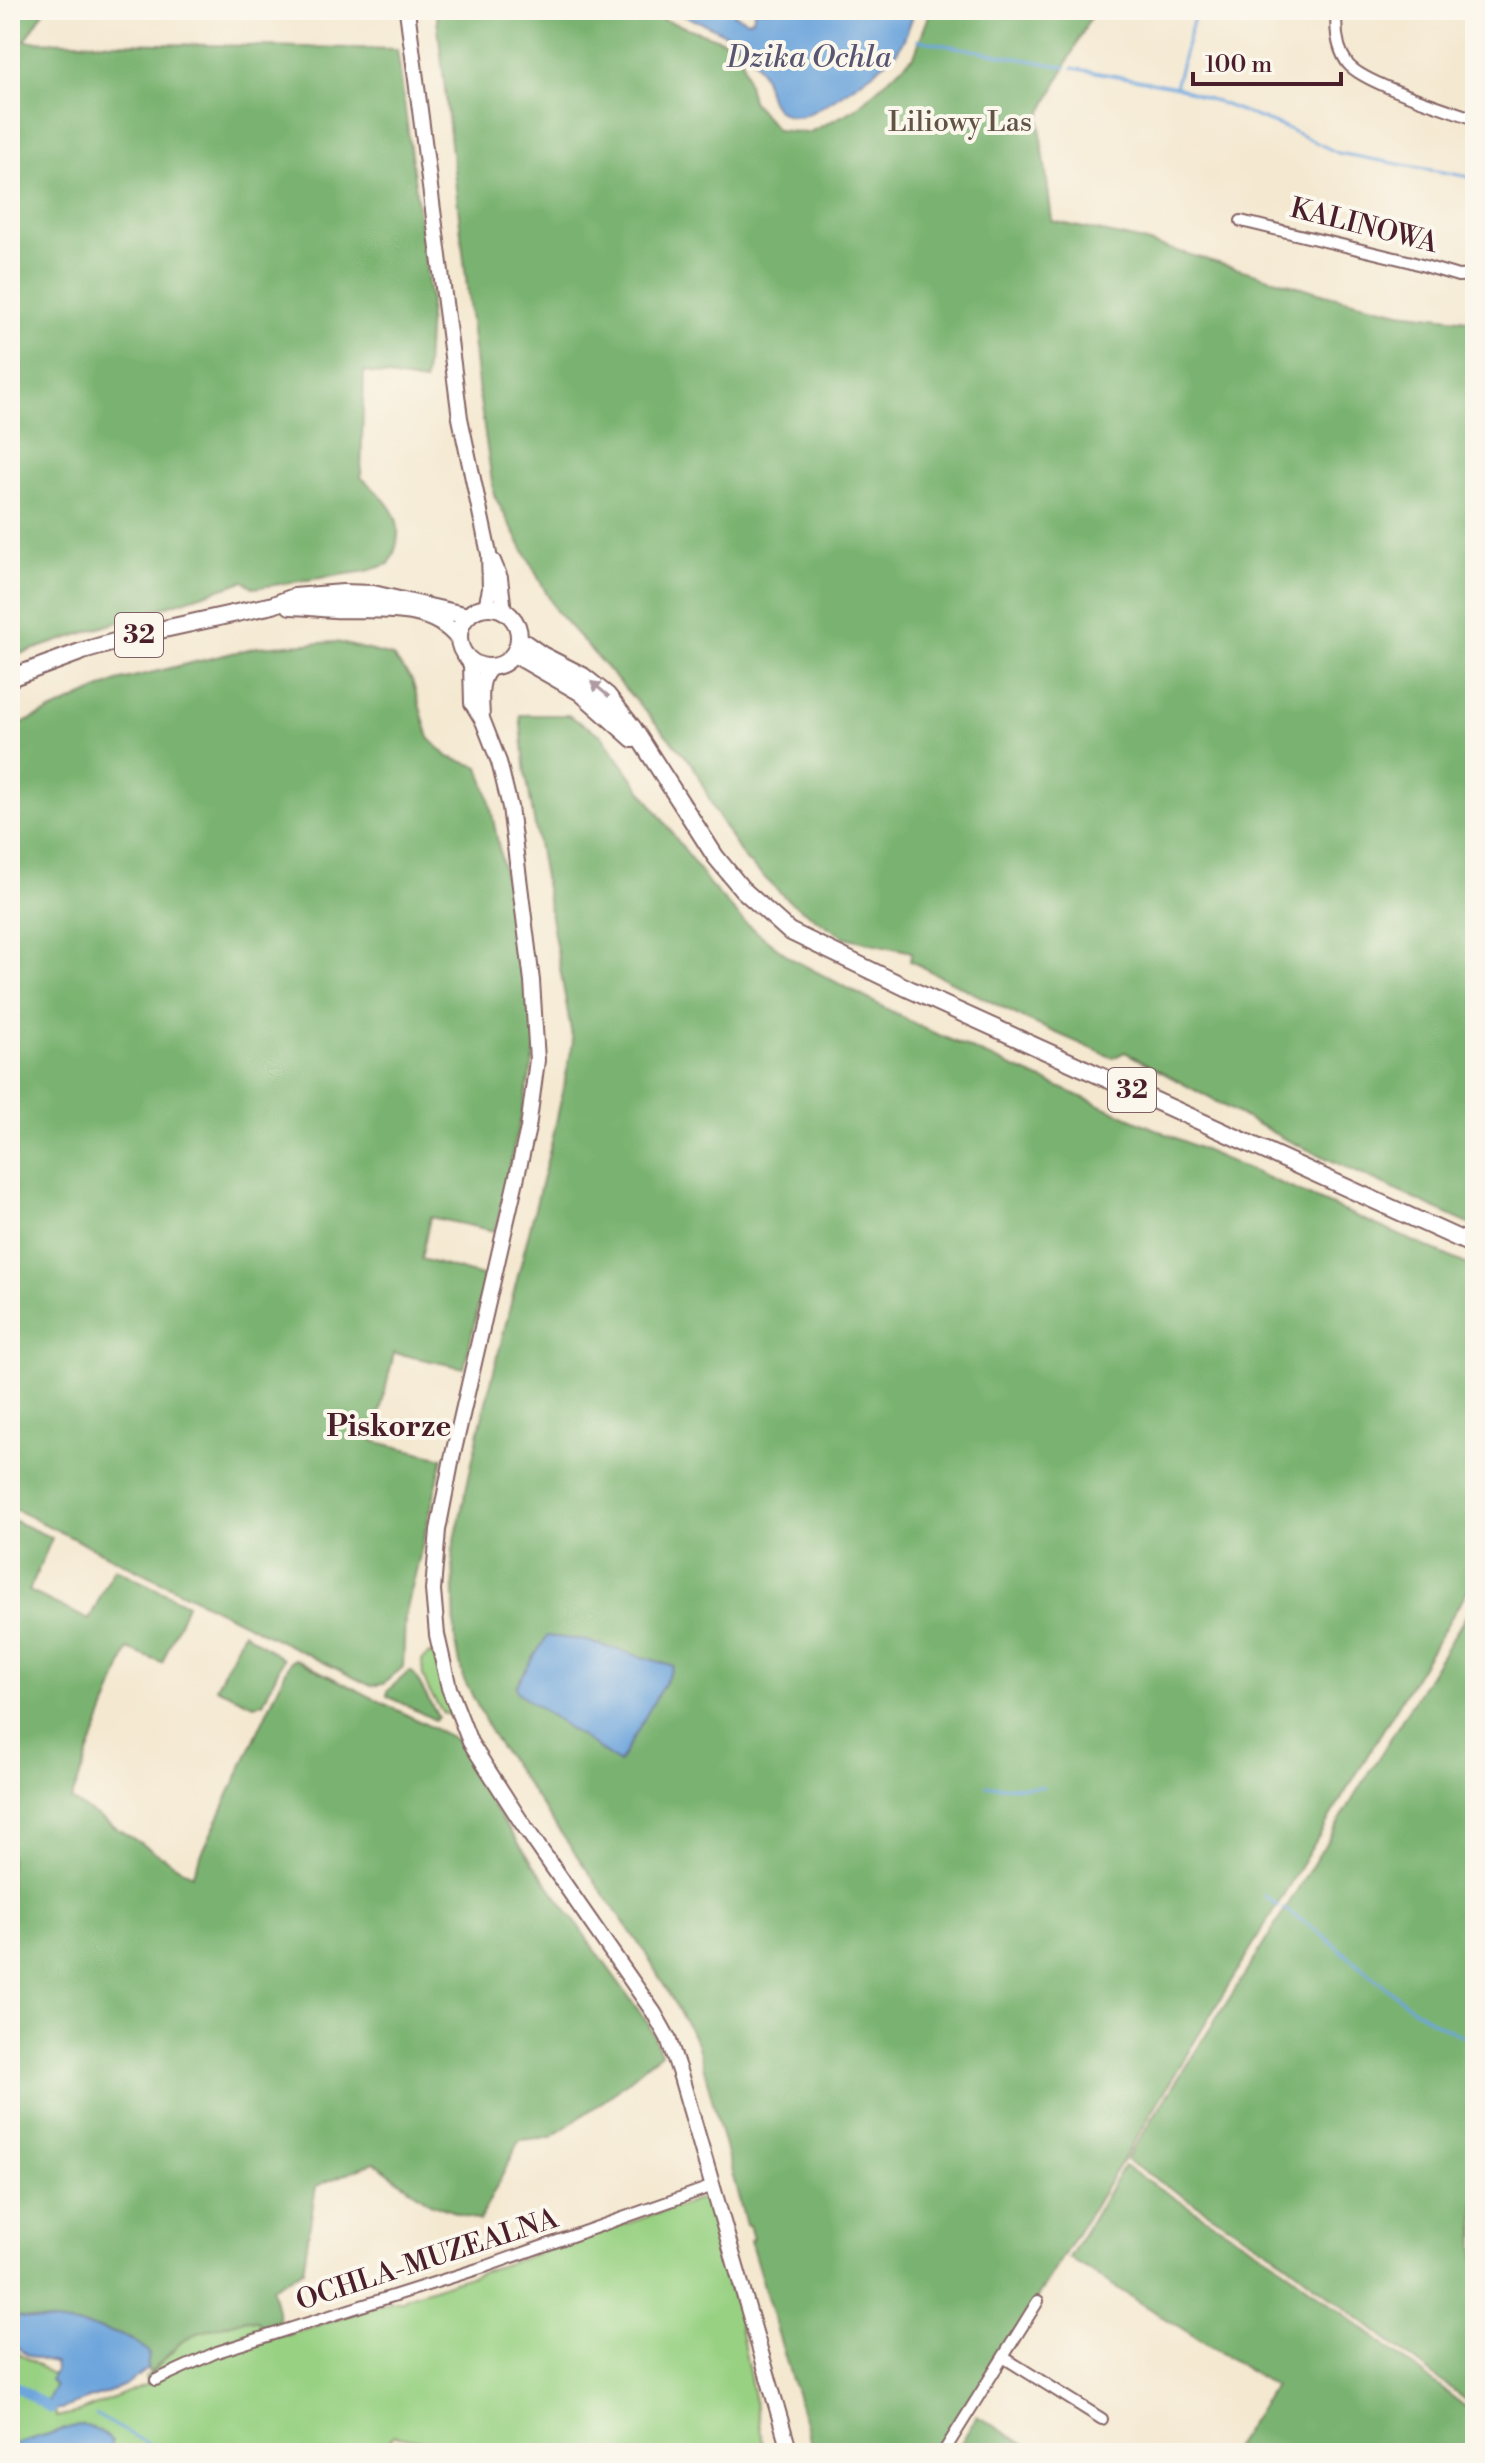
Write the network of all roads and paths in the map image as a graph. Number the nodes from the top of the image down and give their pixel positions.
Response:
1 (407, 10) edge
2 (1337, 10) edge
3 (1475, 119) edge
4 (1241, 221) dead end
5 (1475, 275) edge
6 (489, 554) junction
7 (273, 605) junction
8 (486, 607) junction
9 (504, 611) junction
10 (468, 616) junction
11 (458, 638) junction
12 (517, 647) junction
13 (468, 660) junction
14 (491, 668) junction
15 (10, 678) edge
16 (483, 721) junction
17 (1475, 1246) edge
18 (713, 2186) junction
19 (1038, 2301) dead end
20 (1003, 2357) junction
21 (156, 2380) dead end
22 (1102, 2419) dead end
23 (790, 2453) edge
24 (943, 2453) edge

1 - 6 street
2 - 3 street
4 - 5 street, KALINOWA
6 - 8 street
6 - 9 street
7 - 10 main road, 32
7 - 11 main road, 32
7 - 15 main road, 32
8 - 9 main road
8 - 10 main road
9 - 12 main road
10 - 11 main road
11 - 13 main road
12 - 14 main road
12 - 17 main road, 32
13 - 14 main road
13 - 16 street
14 - 16 street
16 - 18 street
18 - 21 street, OCHLA-MUZEALNA
18 - 23 street
19 - 20 street
20 - 22 street
20 - 24 street

